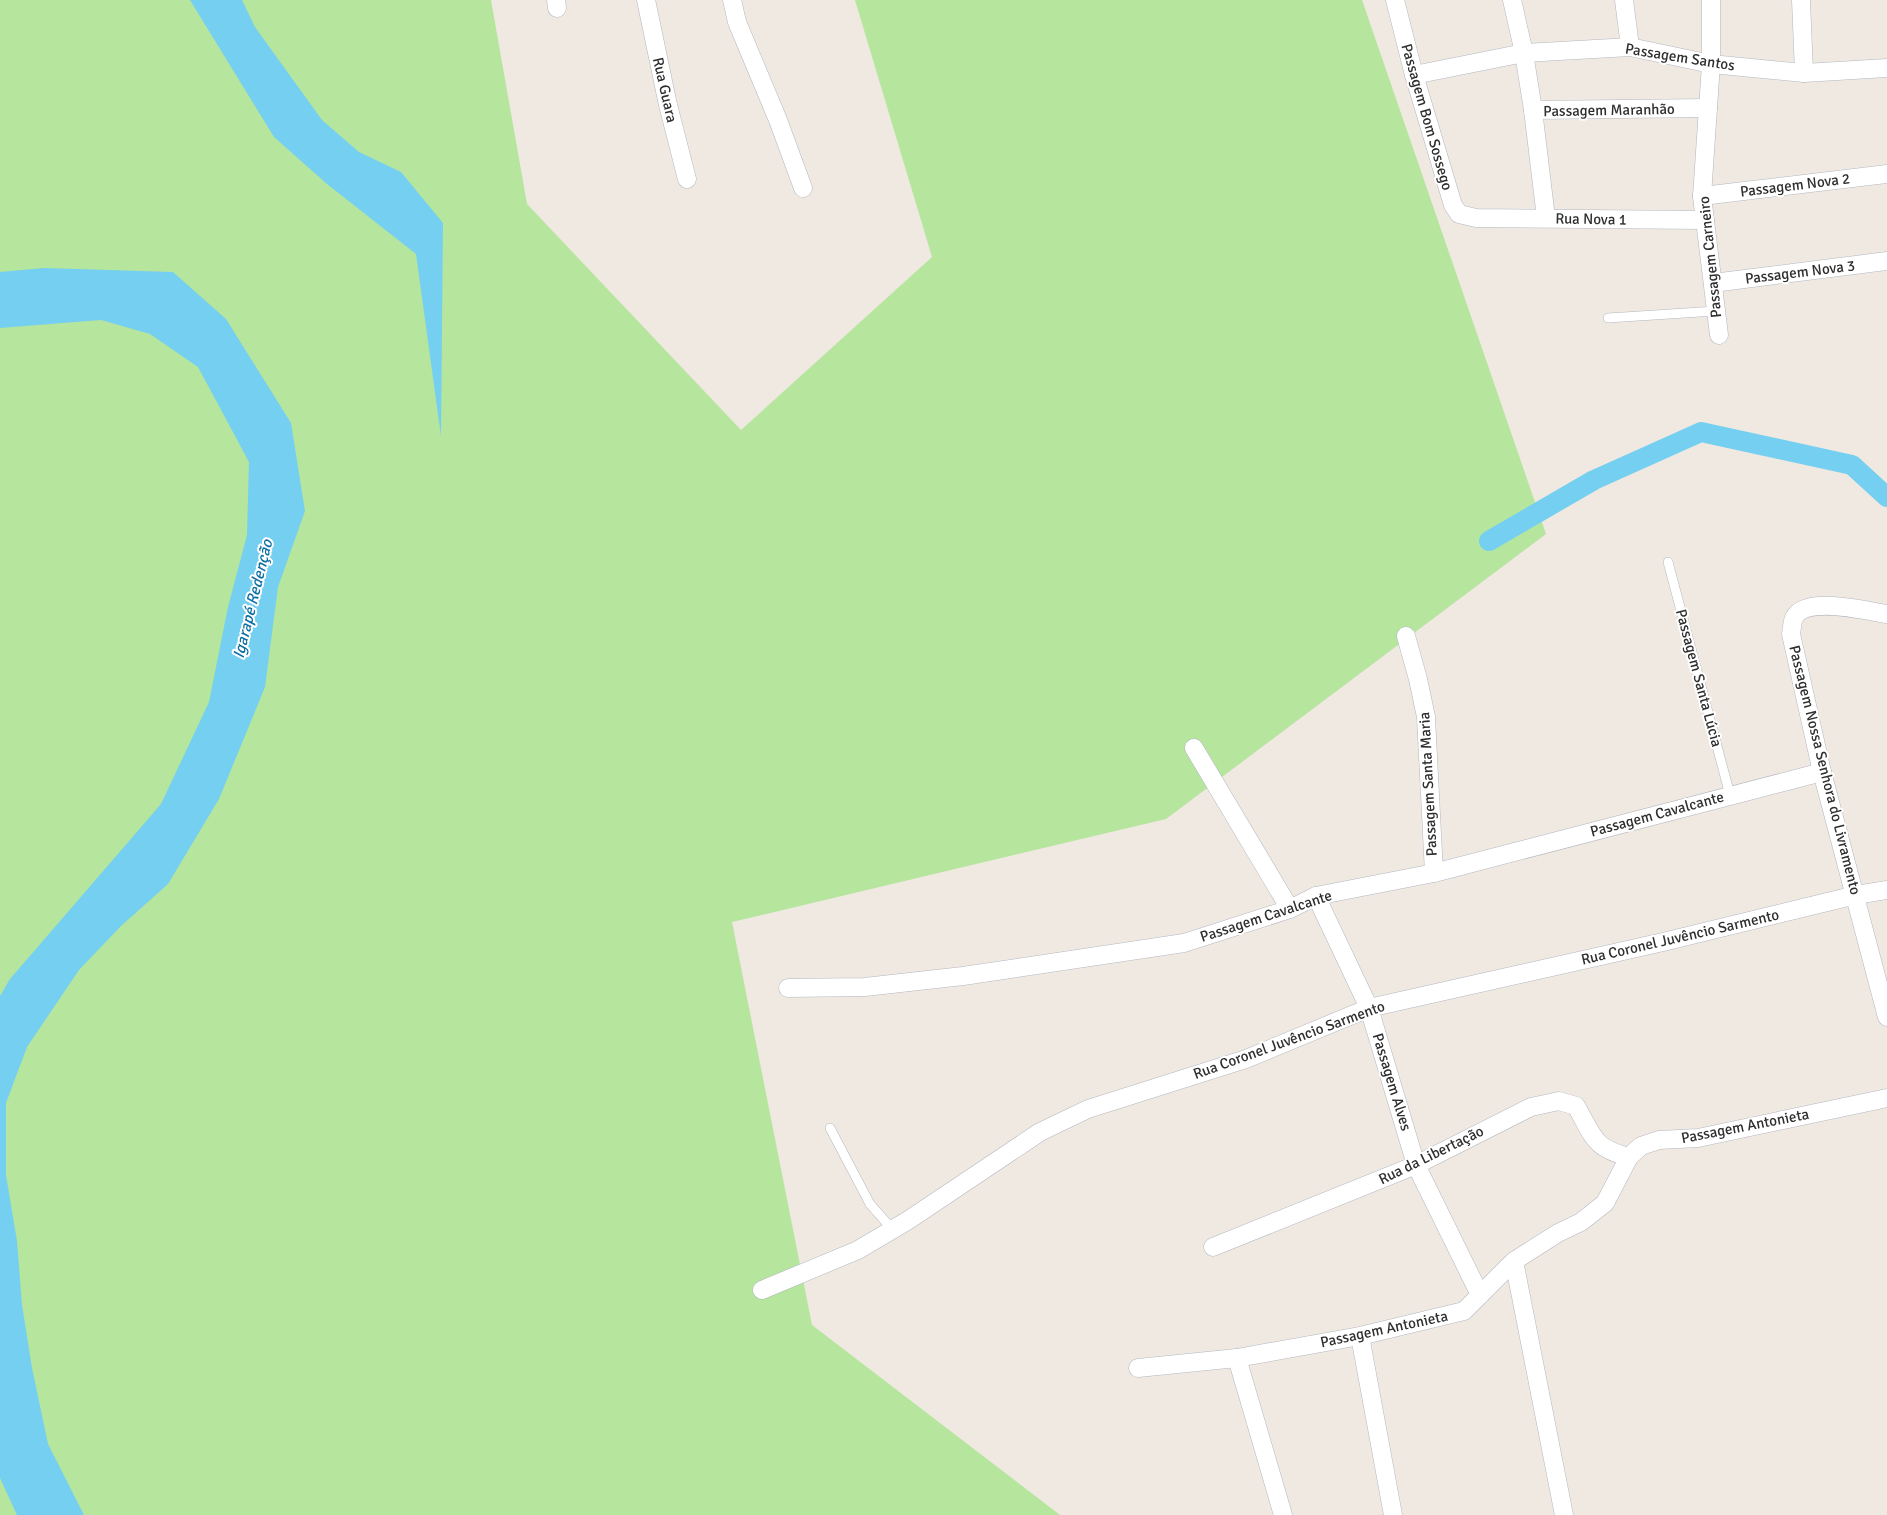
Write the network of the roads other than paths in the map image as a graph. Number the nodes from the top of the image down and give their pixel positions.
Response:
1 (646, 0) edge
2 (732, 0) edge
3 (1395, 0) edge
4 (1512, 0) edge
5 (1624, 0) edge
6 (1711, 0) edge
7 (1801, 0) edge
8 (1630, 47) junction
9 (1524, 53) junction
10 (1711, 64) junction
11 (1887, 68) edge
12 (1804, 73) junction
13 (1414, 75) junction
14 (1708, 108) junction
15 (1533, 110) junction
16 (1887, 174) edge
17 (687, 179) dead end
18 (803, 188) dead end
19 (1702, 196) junction
20 (1476, 218) joint
21 (1546, 218) junction
22 (1705, 220) junction
23 (1887, 261) edge
24 (1713, 283) junction
25 (1716, 311) junction
26 (1608, 318) dead end
27 (1719, 335) dead end
28 (1668, 562) dead end
29 (1887, 614) edge
30 (1406, 636) dead end
31 (1194, 748) dead end
32 (1822, 772) junction
33 (1730, 795) junction
34 (1434, 874) junction
35 (1887, 890) edge
36 (1856, 895) junction
37 (1316, 896) junction
38 (1290, 909) junction
39 (788, 988) dead end
40 (1369, 1008) junction
41 (1887, 1017) edge
42 (1887, 1098) edge
43 (830, 1128) dead end
44 (1629, 1157) junction
45 (1416, 1165) junction
46 (892, 1230) junction
47 (1213, 1246) dead end
48 (1514, 1261) junction
49 (762, 1290) dead end
50 (1480, 1295) junction
51 (1360, 1336) junction
52 (1237, 1358) junction
53 (1138, 1368) dead end
54 (1283, 1515) edge
55 (1394, 1515) edge
56 (1564, 1515) edge

1 - 17 street, Rua Guara
2 - 18 street
3 - 13 street, Passagem Bom Sossego
4 - 9 street, Passagem Maranhão
5 - 8 street
6 - 10 street, Passagem Carneiro
7 - 12 street
8 - 9 street, Passagem Santos
8 - 10 street, Passagem Santos
9 - 13 street, Passagem Santos
9 - 15 street, Passagem Maranhão
10 - 12 street, Passagem Santos
10 - 14 street, Passagem Carneiro
11 - 12 street, Passagem Santos
13 - 20 street, Passagem Bom Sossego
14 - 15 street, Passagem Maranhão
14 - 19 street, Passagem Carneiro
15 - 21 street
16 - 19 street, Passagem Nova 2
19 - 22 street, Passagem Carneiro
20 - 21 street, Rua Nova 1
21 - 22 street, Rua Nova 1
22 - 24 street, Passagem Carneiro
23 - 24 street, Passagem Nova 3
24 - 25 street, Passagem Carneiro
25 - 26 lane
25 - 27 street, Passagem Carneiro
28 - 33 lane, Passagem Santa Lúcia
29 - 32 street, Passagem Nossa Senhora do Livramento
30 - 34 street, Passagem Santa Maria
31 - 38 street
32 - 33 street, Passagem Cavalcante
32 - 36 street, Passagem Nossa Senhora do Livramento
33 - 34 street, Passagem Cavalcante
34 - 37 street, Passagem Cavalcante
35 - 36 street, Rua Coronel Juvêncio Sarmento
36 - 40 street, Rua Coronel Juvêncio Sarmento
36 - 41 street, Passagem Nossa Senhora do Livramento
37 - 38 street, Passagem Cavalcante
37 - 40 street, Passagem Alves
38 - 39 street, Passagem Cavalcante
40 - 45 street, Passagem Alves
40 - 46 street, Rua Coronel Juvêncio Sarmento
42 - 44 street, Passagem Antonieta
43 - 46 lane
44 - 45 street, Rua da Libertação
44 - 48 street, Passagem Antonieta
45 - 47 street, Rua da Libertação
45 - 50 street, Passagem Alves
46 - 49 street, Rua Coronel Juvêncio Sarmento
48 - 50 street, Passagem Antonieta
48 - 56 street
50 - 51 street, Passagem Antonieta
51 - 52 street, Passagem Antonieta
51 - 55 street
52 - 53 street, Passagem Antonieta
52 - 54 street

